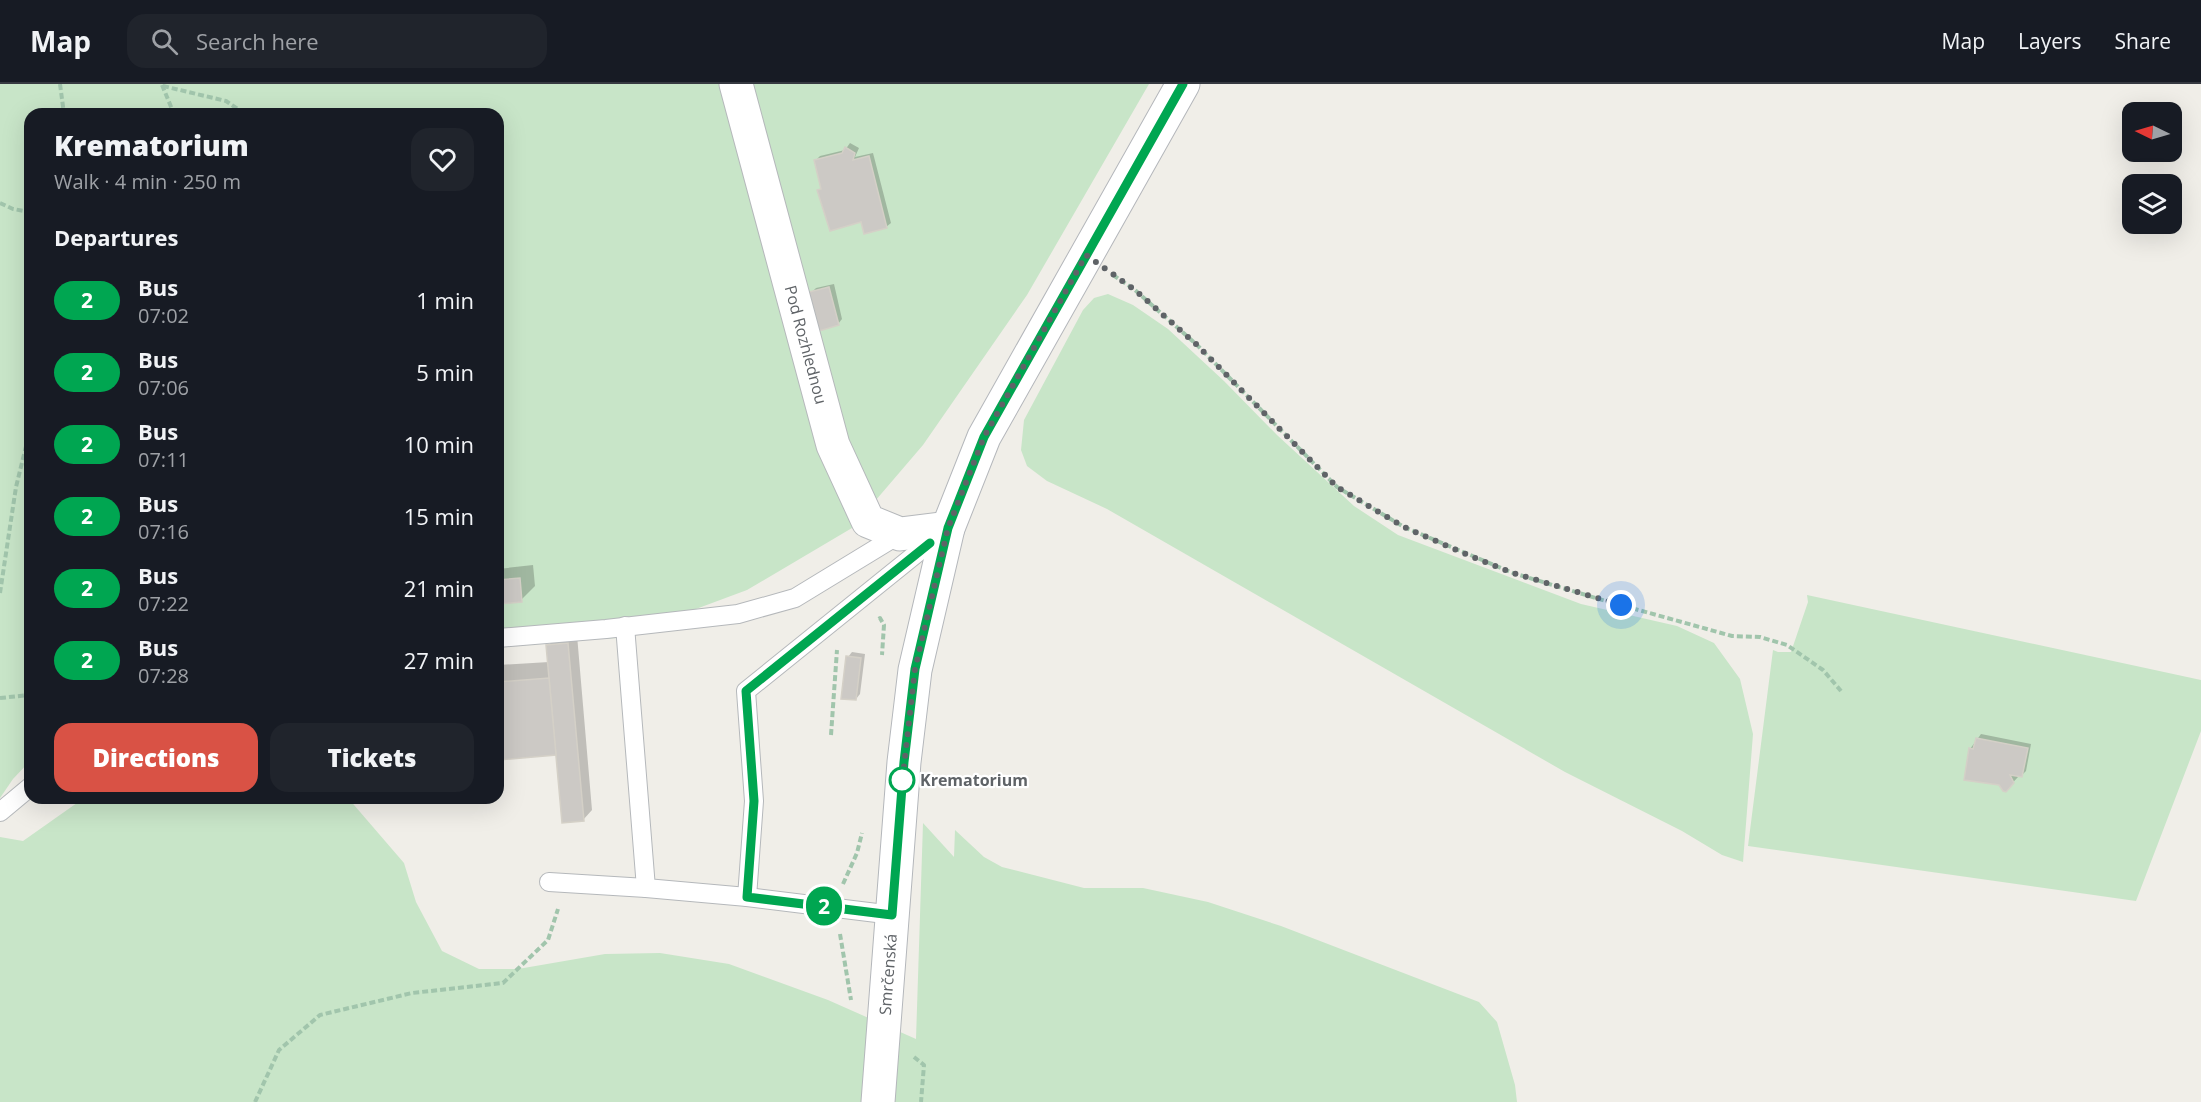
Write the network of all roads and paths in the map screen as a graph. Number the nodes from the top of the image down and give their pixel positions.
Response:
1 (60, 84) edge
2 (736, 84) edge
3 (1183, 84) edge
4 (163, 85) edge
5 (63, 108) edge
6 (172, 108) edge
7 (236, 108) edge
8 (0, 203) edge
9 (24, 211) edge
10 (1086, 255) junction
11 (24, 454) edge
12 (948, 528) junction
13 (900, 534) junction
14 (0, 593) edge
15 (871, 624) dead end
16 (625, 626) junction
17 (504, 637) edge
18 (837, 648) dead end
19 (881, 661) dead end
20 (1842, 691) dead end
21 (24, 696) edge
22 (0, 698) edge
23 (831, 735) dead end
24 (24, 792) edge
25 (0, 812) edge
26 (863, 826) dead end
27 (558, 883) joint
28 (646, 888) junction
29 (747, 897) junction
30 (841, 908) junction
31 (892, 915) junction
32 (852, 1008) dead end
33 (255, 1102) edge
34 (878, 1102) edge

1 - 5 path
2 - 13 street, Pod Rozhlednou
3 - 10 street, Smrčenská
4 - 6 path
4 - 7 path
8 - 9 path
10 - 12 street, Smrčenská
10 - 20 path
11 - 14 path
12 - 13 street, Pod Rozhlednou
12 - 29 lane
12 - 31 street, Smrčenská
13 - 16 lane
15 - 19 path
16 - 17 lane
16 - 28 lane
18 - 23 path
21 - 22 path
24 - 25 lane
26 - 30 path
27 - 28 lane
27 - 33 path
28 - 29 lane
29 - 30 lane
30 - 31 lane
30 - 32 path
31 - 34 street, Smrčenská

